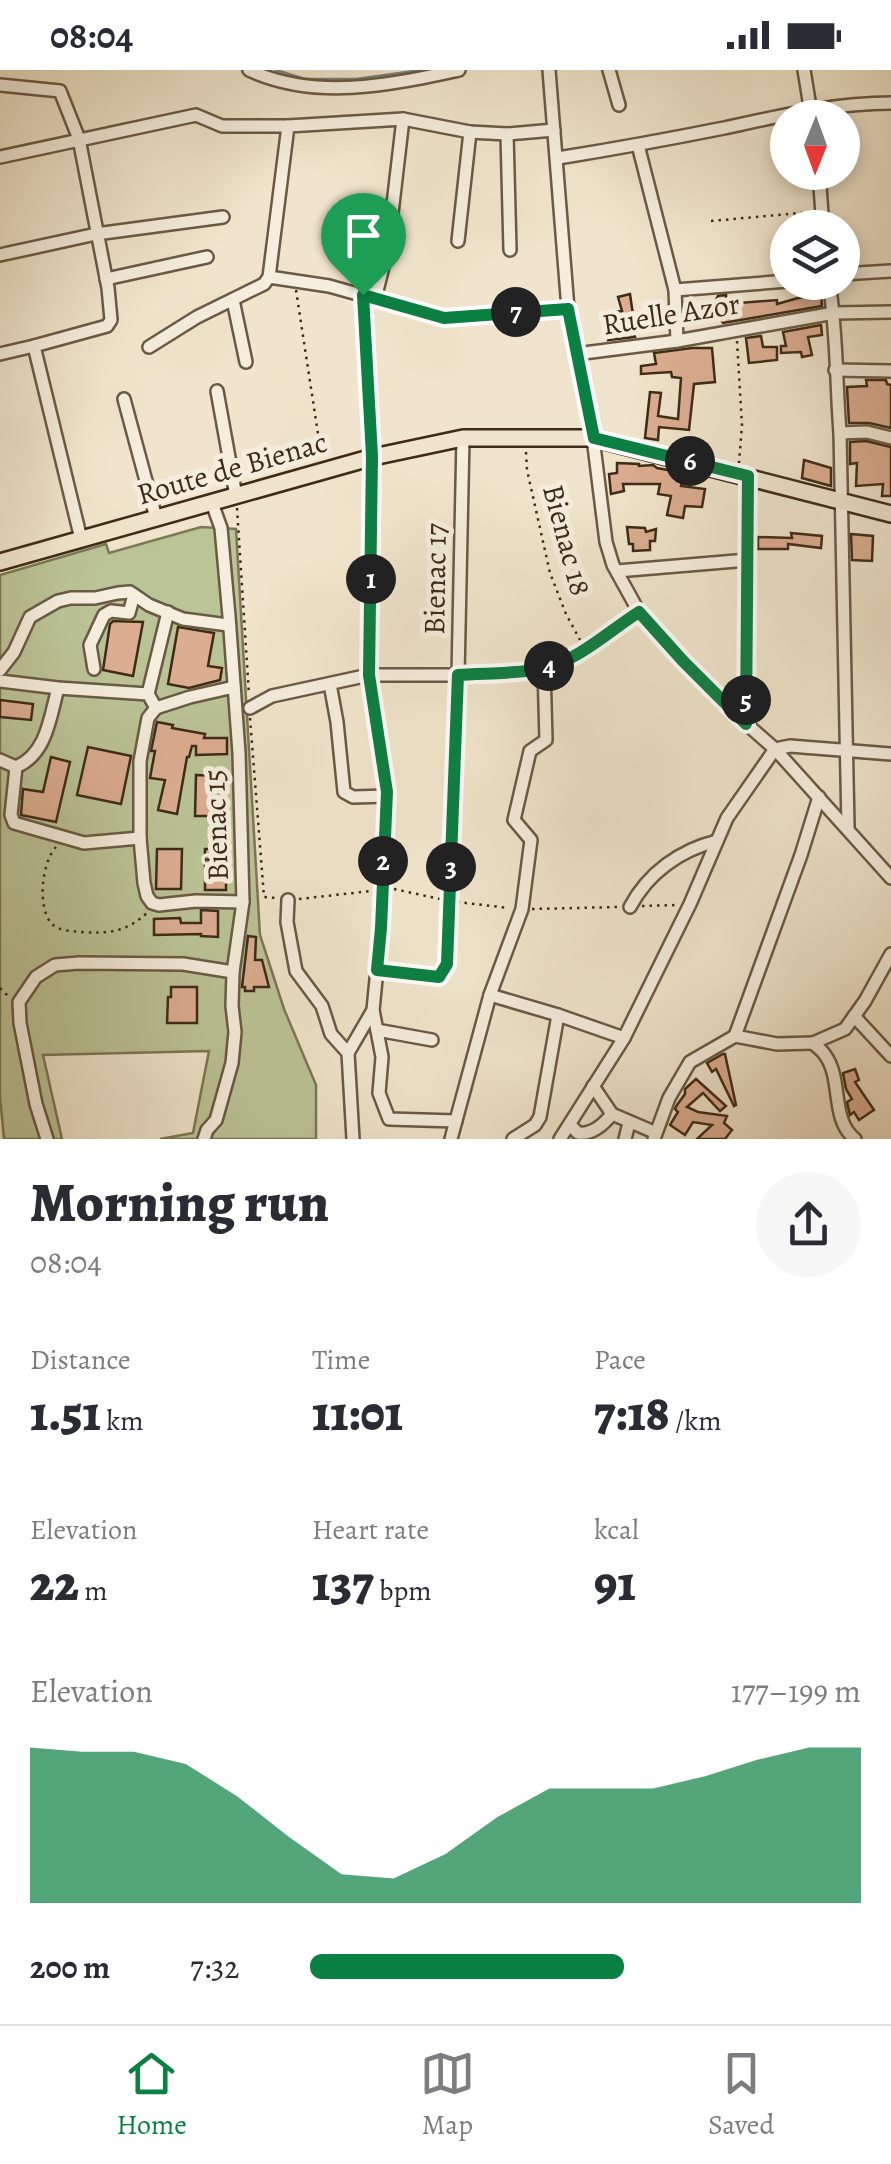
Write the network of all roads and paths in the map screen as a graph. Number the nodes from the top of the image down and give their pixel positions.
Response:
1 (20, 70) edge
2 (249, 70) edge
3 (458, 70) edge
4 (550, 70) edge
5 (609, 70) edge
6 (804, 70) edge
7 (0, 85) edge
8 (17, 87) junction
9 (809, 100) edge
10 (860, 103) edge
11 (891, 103) edge
12 (619, 106) dead end
13 (402, 119) junction
14 (770, 122) edge
15 (288, 126) junction
16 (554, 130) junction
17 (470, 132) junction
18 (507, 134) junction
19 (78, 138) junction
20 (638, 146) junction
21 (0, 156) edge
22 (558, 158) junction
23 (223, 216) dead end
24 (770, 216) edge
25 (711, 221) dead end
26 (96, 234) junction
27 (458, 241) dead end
28 (510, 250) dead end
29 (0, 255) edge
30 (207, 257) dead end
31 (891, 271) edge
32 (860, 273) edge
33 (269, 277) junction
34 (106, 280) junction
35 (294, 281) junction
36 (770, 282) edge
37 (675, 290) junction
38 (369, 297) junction
39 (233, 300) junction
40 (831, 300) edge
41 (568, 309) junction
42 (891, 312) edge
43 (834, 313) junction
44 (737, 330) junction
45 (676, 340) junction
46 (34, 346) junction
47 (149, 347) dead end
48 (0, 354) edge
49 (576, 354) junction
50 (246, 362) dead end
51 (835, 370) junction
52 (891, 371) edge
53 (217, 391) dead end
54 (124, 398) dead end
55 (840, 434) junction
56 (524, 436) junction
57 (463, 438) junction
58 (594, 438) junction
59 (891, 438) edge
60 (372, 456) junction
61 (324, 471) junction
62 (743, 475) junction
63 (236, 496) junction
64 (841, 500) junction
65 (212, 504) junction
66 (891, 514) edge
67 (156, 518) junction
68 (81, 539) junction
69 (748, 560) junction
70 (0, 562) edge
71 (617, 571) junction
72 (134, 595) junction
73 (168, 612) junction
74 (639, 612) junction
75 (228, 625) junction
76 (586, 650) junction
77 (94, 669) dead end
78 (544, 669) junction
79 (0, 670) edge
80 (369, 675) junction
81 (458, 675) junction
82 (0, 681) edge
83 (330, 684) junction
84 (234, 686) junction
85 (58, 688) junction
86 (148, 694) junction
87 (156, 708) junction
88 (250, 708) dead end
89 (746, 724) junction
90 (775, 749) junction
91 (846, 752) junction
92 (891, 754) edge
93 (0, 760) edge
94 (16, 767) junction
95 (387, 796) junction
96 (818, 797) junction
97 (848, 828) junction
98 (61, 837) junction
99 (140, 838) junction
100 (717, 841) junction
101 (891, 878) edge
102 (288, 900) dead end
103 (243, 902) junction
104 (159, 905) junction
105 (630, 907) dead end
106 (891, 954) edge
107 (377, 970) junction
108 (232, 972) junction
109 (0, 988) edge
110 (490, 995) junction
111 (20, 1002) junction
112 (373, 1010) junction
113 (558, 1016) junction
114 (854, 1016) junction
115 (377, 1030) junction
116 (735, 1036) junction
117 (624, 1038) junction
118 (432, 1040) dead end
119 (813, 1043) junction
120 (348, 1054) junction
121 (891, 1056) edge
122 (594, 1086) junction
123 (612, 1114) junction
124 (456, 1121) junction
125 (629, 1123) junction
126 (570, 1124) junction
127 (654, 1136) edge
128 (47, 1139) edge
129 (204, 1139) edge
130 (353, 1139) edge
131 (451, 1139) edge
132 (514, 1139) edge
133 (560, 1139) edge
134 (625, 1139) edge
135 (854, 1139) edge

1 - 8 street
2 - 3 street
4 - 16 street
5 - 12 street
6 - 9 street
7 - 8 street
8 - 19 street
10 - 11 street
13 - 15 street
13 - 17 street
13 - 38 street
14 - 20 street
15 - 19 street
15 - 33 street
16 - 18 street
16 - 22 street
17 - 18 street
17 - 27 street
18 - 28 street
19 - 21 street
19 - 26 street
20 - 22 street
20 - 37 street
22 - 41 street
23 - 26 street
24 - 25 path
26 - 29 street
26 - 34 street
30 - 34 street
31 - 32 street
33 - 35 street
33 - 39 street
34 - 46 street
35 - 38 street
35 - 61 path
36 - 37 street
37 - 45 street
38 - 41 street
38 - 60 path
39 - 47 street
39 - 50 street
40 - 43 street
41 - 49 street
42 - 43 street, Ruelle Azor
43 - 44 street, Ruelle Azor
43 - 51 street
44 - 45 street, Ruelle Azor
44 - 62 path
45 - 49 street, Ruelle Azor
46 - 48 street
46 - 68 street
49 - 58 street
51 - 52 street
51 - 55 street
53 - 63 street
54 - 67 street
55 - 59 street
55 - 64 street
56 - 57 main road, Route de Bienac
56 - 58 main road, Route de Bienac
56 - 76 path, Bienac 18
57 - 60 main road, Route de Bienac
57 - 81 street, Bienac 17
58 - 62 main road, Route de Bienac
58 - 71 street
60 - 61 main road, Route de Bienac
60 - 80 street
61 - 63 main road, Route de Bienac
62 - 64 main road, Route de Bienac
62 - 69 street
63 - 65 main road, Route de Bienac
64 - 66 main road, Route de Bienac
64 - 91 street
65 - 67 main road, Route de Bienac
65 - 75 street, Bienac 15
67 - 68 main road, Route de Bienac
68 - 70 main road, Route de Bienac
69 - 71 street
69 - 89 street
71 - 74 street
72 - 73 street
72 - 77 street
72 - 79 street
73 - 75 street
73 - 86 street
74 - 76 street
74 - 89 street
75 - 84 street, Bienac 15
76 - 78 street
78 - 81 street
78 - 110 street
80 - 81 street
80 - 83 street
80 - 95 street
81 - 107 street, Bienac 17
82 - 85 street
83 - 88 street
83 - 95 street
84 - 87 street
84 - 103 street, Bienac 15
85 - 86 street
85 - 94 street
86 - 87 street
87 - 99 street
89 - 90 street
90 - 91 street
90 - 96 street
90 - 100 street
91 - 92 street
91 - 97 street
93 - 94 street
94 - 98 street
95 - 107 street
96 - 97 street
96 - 116 street
97 - 101 street
98 - 99 street
98 - 104 path
99 - 104 street
100 - 105 street
100 - 117 street
102 - 120 street
103 - 104 street
103 - 108 street, Bienac 15
106 - 114 street
107 - 112 street
108 - 111 street
108 - 129 street, Bienac 15
109 - 111 path
110 - 113 street
110 - 124 street
111 - 128 street
112 - 115 street
112 - 120 street
113 - 117 street
113 - 132 street
114 - 119 street
114 - 121 street
115 - 118 street
115 - 124 street
116 - 119 street
116 - 127 street
117 - 122 street
119 - 135 street
120 - 130 street
122 - 123 street
122 - 126 street
123 - 125 street
123 - 126 street
124 - 131 street
125 - 127 street
125 - 134 street
126 - 133 street

